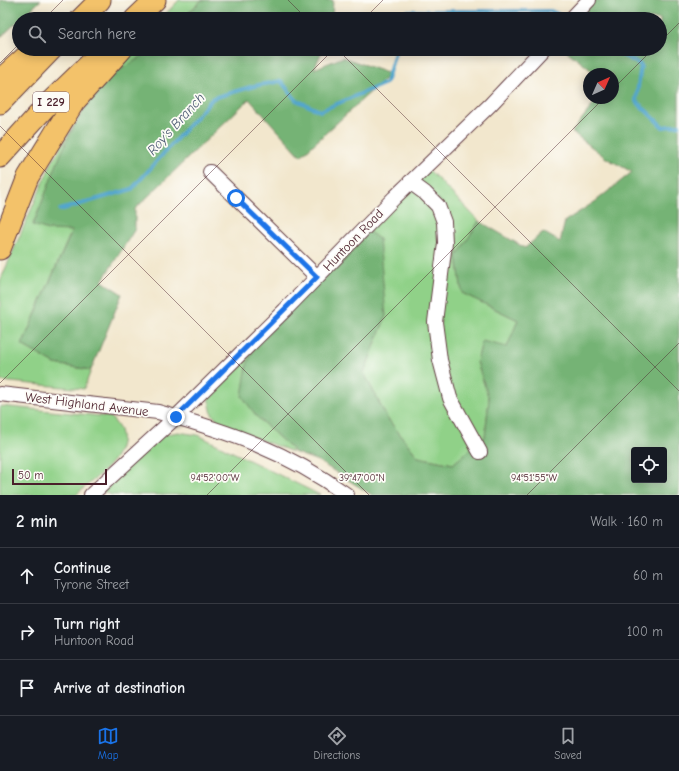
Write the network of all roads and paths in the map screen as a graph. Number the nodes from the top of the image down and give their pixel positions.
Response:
1 (156, 0) edge
2 (589, 0) edge
3 (143, 12) edge
4 (149, 12) edge
5 (578, 12) edge
6 (26, 56) edge
7 (45, 56) edge
8 (98, 56) edge
9 (116, 56) edge
10 (536, 56) edge
11 (0, 80) edge
12 (0, 103) edge
13 (0, 157) edge
14 (210, 172) dead end
15 (410, 182) junction
16 (0, 249) edge
17 (317, 277) junction
18 (0, 394) edge
19 (176, 417) junction
20 (480, 452) dead end
21 (91, 495) edge
22 (347, 495) edge

1 - 3 highway
1 - 4 highway
2 - 5 street
6 - 11 highway
7 - 12 highway, I 229
8 - 13 highway, I 229
9 - 16 highway
10 - 15 street, Huntoon Road
14 - 17 street
15 - 17 street, Huntoon Road
15 - 20 street
17 - 19 street, Huntoon Road
18 - 19 street, West Highland Avenue
19 - 21 street, Huntoon Road
19 - 22 street, West Highland Avenue

